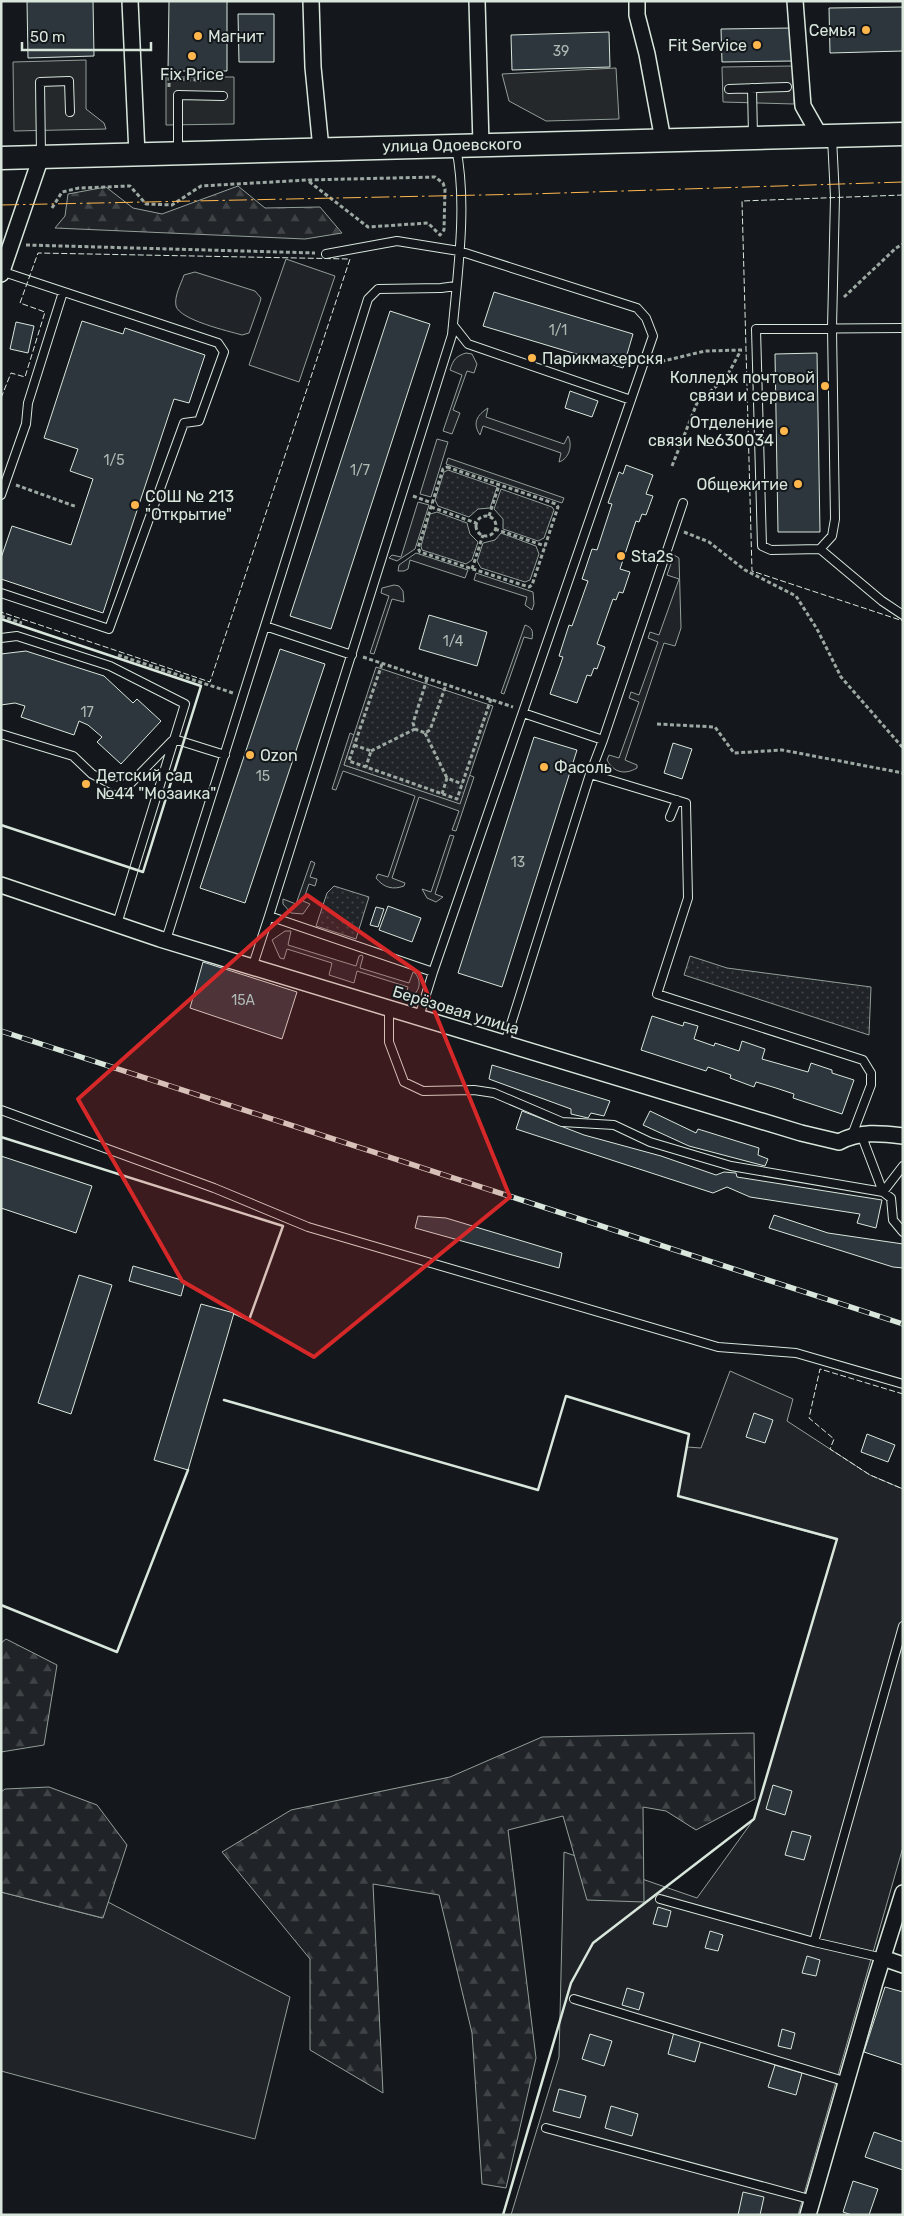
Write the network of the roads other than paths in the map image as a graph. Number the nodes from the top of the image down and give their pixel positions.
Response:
1 (130, 1) edge
2 (311, 1) edge
3 (477, 1) edge
4 (637, 1) edge
5 (795, 1) edge
6 (787, 87) dead end
7 (752, 88) junction
8 (729, 89) dead end
9 (223, 96) dead end
10 (70, 112) dead end
11 (903, 134) edge
12 (826, 136) junction
13 (753, 138) junction
14 (663, 140) junction
15 (455, 145) junction
16 (481, 145) junction
17 (321, 149) junction
18 (178, 153) junction
19 (137, 154) junction
20 (41, 157) junction
21 (1, 158) edge
22 (459, 252) junction
23 (326, 254) road end
24 (2, 272) edge
25 (456, 286) junction
26 (63, 292) junction
27 (453, 326) junction
28 (832, 328) junction
29 (903, 328) edge
30 (631, 400) junction
31 (1, 495) edge
32 (683, 503) dead end
33 (820, 549) junction
34 (1, 594) edge
35 (903, 615) edge
36 (265, 626) junction
37 (1, 638) edge
38 (352, 654) junction
39 (523, 712) junction
40 (1, 734) edge
41 (174, 739) junction
42 (603, 740) junction
43 (225, 755) junction
44 (590, 774) junction
45 (677, 800) junction
46 (670, 818) dead end
47 (1, 885) edge
48 (269, 916) junction
49 (117, 924) junction
50 (166, 940) junction
51 (253, 965) junction
52 (433, 972) junction
53 (389, 1008) junction
54 (420, 1017) junction
55 (505, 1043) junction
56 (1, 1110) edge
57 (856, 1135) junction
58 (903, 1136) edge
59 (903, 1166) edge
60 (883, 1192) junction
61 (903, 1232) edge
62 (903, 1384) edge
63 (903, 1626) edge
64 (903, 1893) edge
65 (660, 1899) dead end
66 (814, 1942) junction
67 (883, 1958) junction
68 (903, 1965) edge
69 (574, 2000) dead end
70 (847, 2082) junction
71 (546, 2128) dead end
72 (811, 2208) edge

1 - 19 street
2 - 17 street
3 - 16 street
4 - 14 street
5 - 12 street
6 - 7 lane
7 - 8 lane
7 - 13 lane
9 - 18 lane
10 - 20 lane
11 - 12 street, улица Одоевского
12 - 13 street, улица Одоевского
12 - 28 lane
13 - 14 street, улица Одоевского
14 - 16 street, улица Одоевского
15 - 16 street, улица Одоевского
15 - 17 street, улица Одоевского
15 - 22 lane
17 - 18 street, улица Одоевского
18 - 19 street, улица Одоевского
19 - 20 street, улица Одоевского
20 - 21 street, улица Одоевского
20 - 24 street
22 - 23 lane
22 - 25 lane
22 - 30 lane
24 - 26 lane
25 - 27 lane
25 - 36 lane
26 - 31 lane
26 - 34 lane
27 - 30 lane
27 - 38 lane
28 - 29 lane
28 - 33 lane
28 - 33 lane
30 - 39 lane
32 - 42 lane
33 - 35 lane
36 - 38 lane
36 - 43 lane
37 - 41 lane
38 - 48 lane
39 - 42 lane
39 - 52 lane
40 - 41 lane
41 - 43 lane
41 - 49 lane
42 - 44 lane
43 - 50 lane
44 - 45 lane
44 - 55 lane
45 - 46 lane
45 - 57 lane
47 - 49 street, Берёзовая улица
48 - 51 lane
48 - 52 lane
49 - 50 street, Берёзовая улица
50 - 51 street, Берёзовая улица
51 - 53 street, Берёзовая улица
52 - 54 lane
53 - 54 street, Берёзовая улица
53 - 60 lane
54 - 55 street, Берёзовая улица
55 - 57 street, Берёзовая улица
56 - 62 lane
57 - 58 street, Берёзовая улица
57 - 60 lane
59 - 60 lane
60 - 61 lane
63 - 66 lane
64 - 67 street
65 - 66 lane
66 - 67 lane
67 - 68 street
67 - 70 street
69 - 70 lane
70 - 72 street
71 - 72 lane

